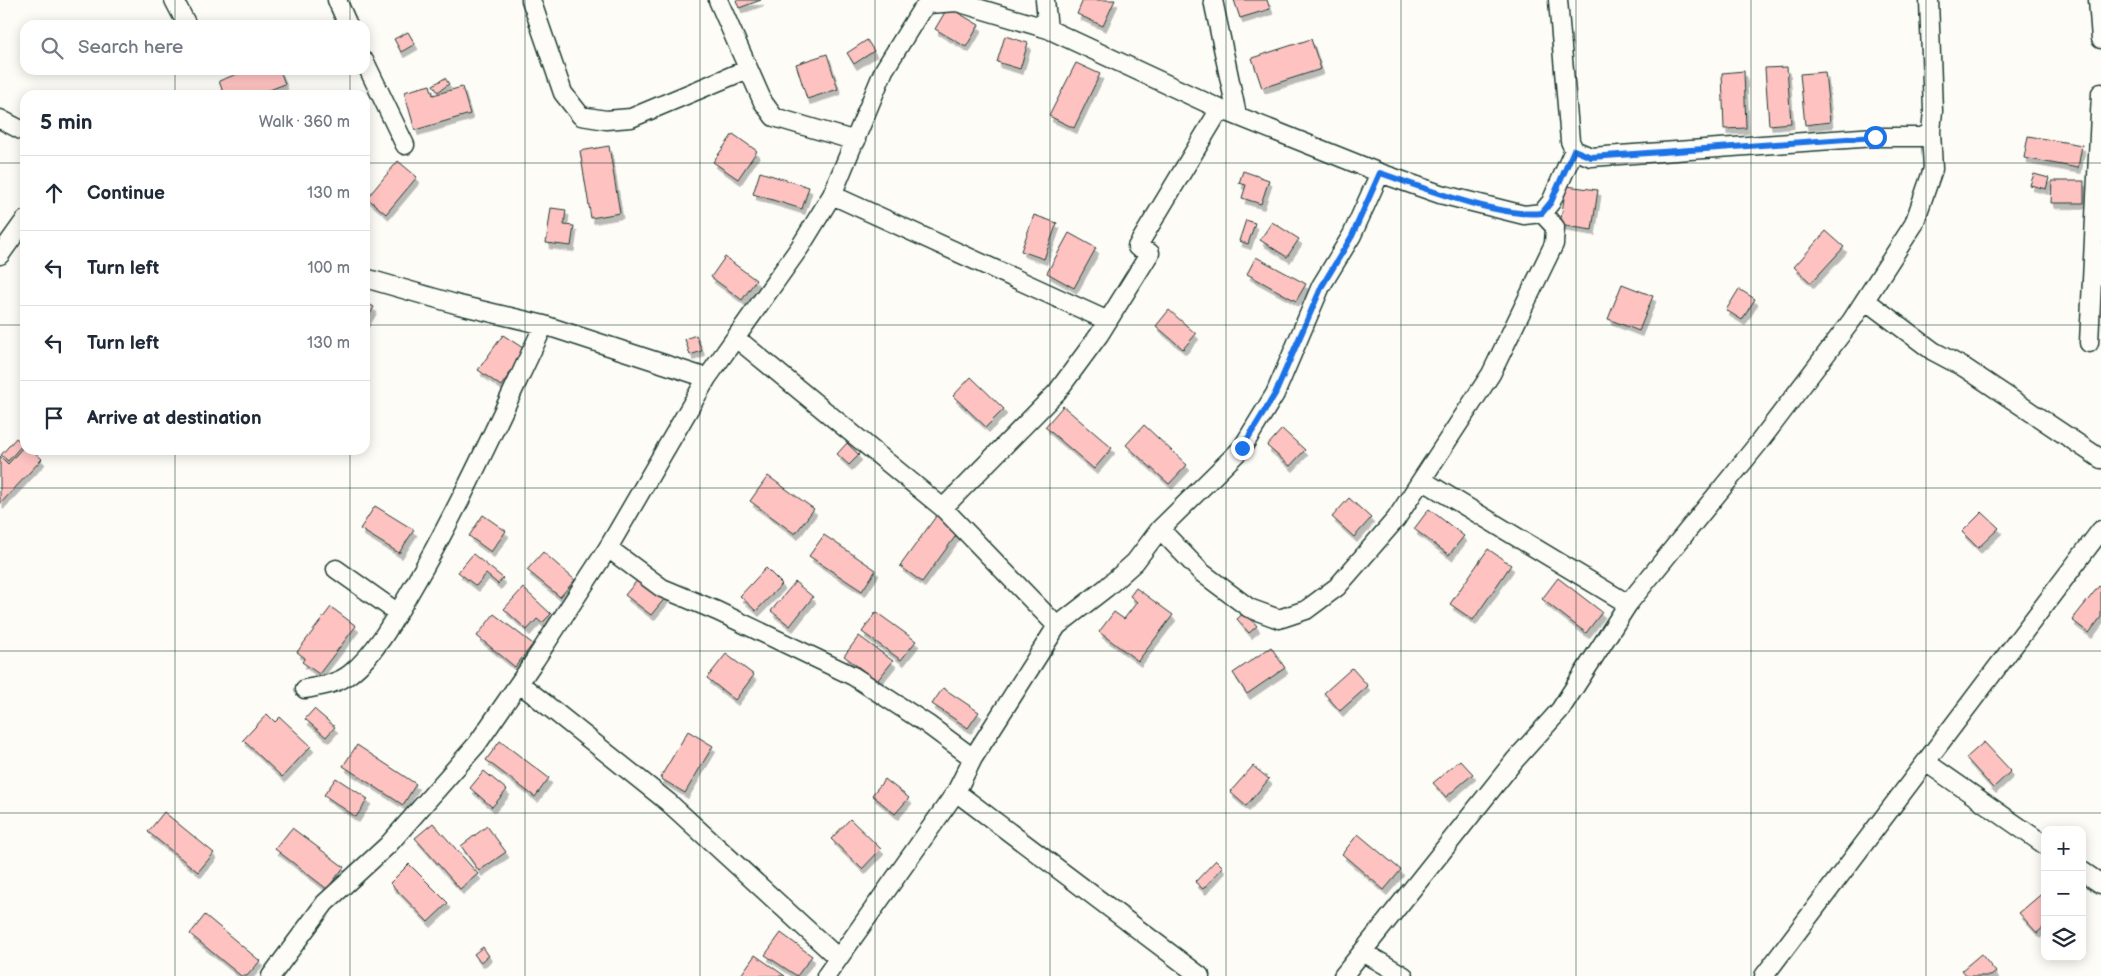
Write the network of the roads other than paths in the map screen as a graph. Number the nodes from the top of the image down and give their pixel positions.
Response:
1 (167, 0) edge
2 (174, 0) edge
3 (337, 0) edge
4 (531, 0) edge
5 (718, 0) edge
6 (1045, 0) edge
7 (1213, 0) edge
8 (1558, 0) edge
9 (1929, 0) edge
10 (2098, 0) edge
11 (914, 6) edge
12 (177, 20) edge
13 (185, 20) edge
14 (346, 20) edge
15 (1048, 29) junction
16 (2101, 39) edge
17 (748, 69) junction
18 (370, 72) edge
19 (2101, 94) edge
20 (1220, 109) junction
21 (1237, 115) junction
22 (0, 119) edge
23 (20, 129) edge
24 (1931, 131) junction
25 (856, 141) junction
26 (405, 145) dead end
27 (1574, 150) junction
28 (1380, 173) junction
29 (832, 195) junction
30 (1542, 213) junction
31 (20, 227) edge
32 (0, 255) edge
33 (370, 279) edge
34 (1865, 300) junction
35 (1108, 321) junction
36 (544, 325) junction
37 (736, 338) junction
38 (2089, 343) dead end
39 (707, 378) junction
40 (2101, 459) edge
41 (1422, 480) junction
42 (943, 508) junction
43 (1160, 529) junction
44 (2101, 530) edge
45 (608, 548) junction
46 (336, 569) dead end
47 (1628, 604) junction
48 (398, 613) junction
49 (1057, 626) junction
50 (519, 683) junction
51 (305, 689) dead end
52 (973, 758) junction
53 (1927, 763) junction
54 (956, 792) junction
55 (2041, 841) edge
56 (2083, 871) edge
57 (2101, 884) edge
58 (1363, 952) junction
59 (838, 958) junction
60 (272, 976) edge
61 (826, 976) edge
62 (1200, 976) edge
63 (1344, 976) edge
64 (1404, 976) edge
65 (1764, 976) edge

1 - 12 street
2 - 13 street
3 - 14 street
4 - 17 street
5 - 17 street
6 - 15 street
7 - 21 street
8 - 27 street
9 - 24 street
10 - 16 street
11 - 15 street
11 - 25 street
15 - 20 street
17 - 25 street
18 - 26 street
19 - 38 street
20 - 21 street
20 - 35 street
21 - 28 street
22 - 23 street
24 - 27 street
24 - 34 street
25 - 29 street
27 - 30 street
28 - 30 street
28 - 43 street
29 - 35 street
29 - 37 street
30 - 41 street
31 - 32 street
33 - 36 street
34 - 40 street
34 - 47 street
35 - 42 street
36 - 39 street
36 - 48 street
37 - 39 street
37 - 42 street
39 - 45 street
41 - 43 street
41 - 47 street
42 - 49 street
43 - 49 street
44 - 53 street
45 - 50 street
45 - 52 street
46 - 48 street
47 - 58 street
48 - 51 street
49 - 52 street
50 - 59 street
50 - 60 street
52 - 54 street
53 - 55 street
53 - 65 street
54 - 59 street
54 - 62 street
56 - 57 street
58 - 63 street
58 - 64 street
59 - 61 street

